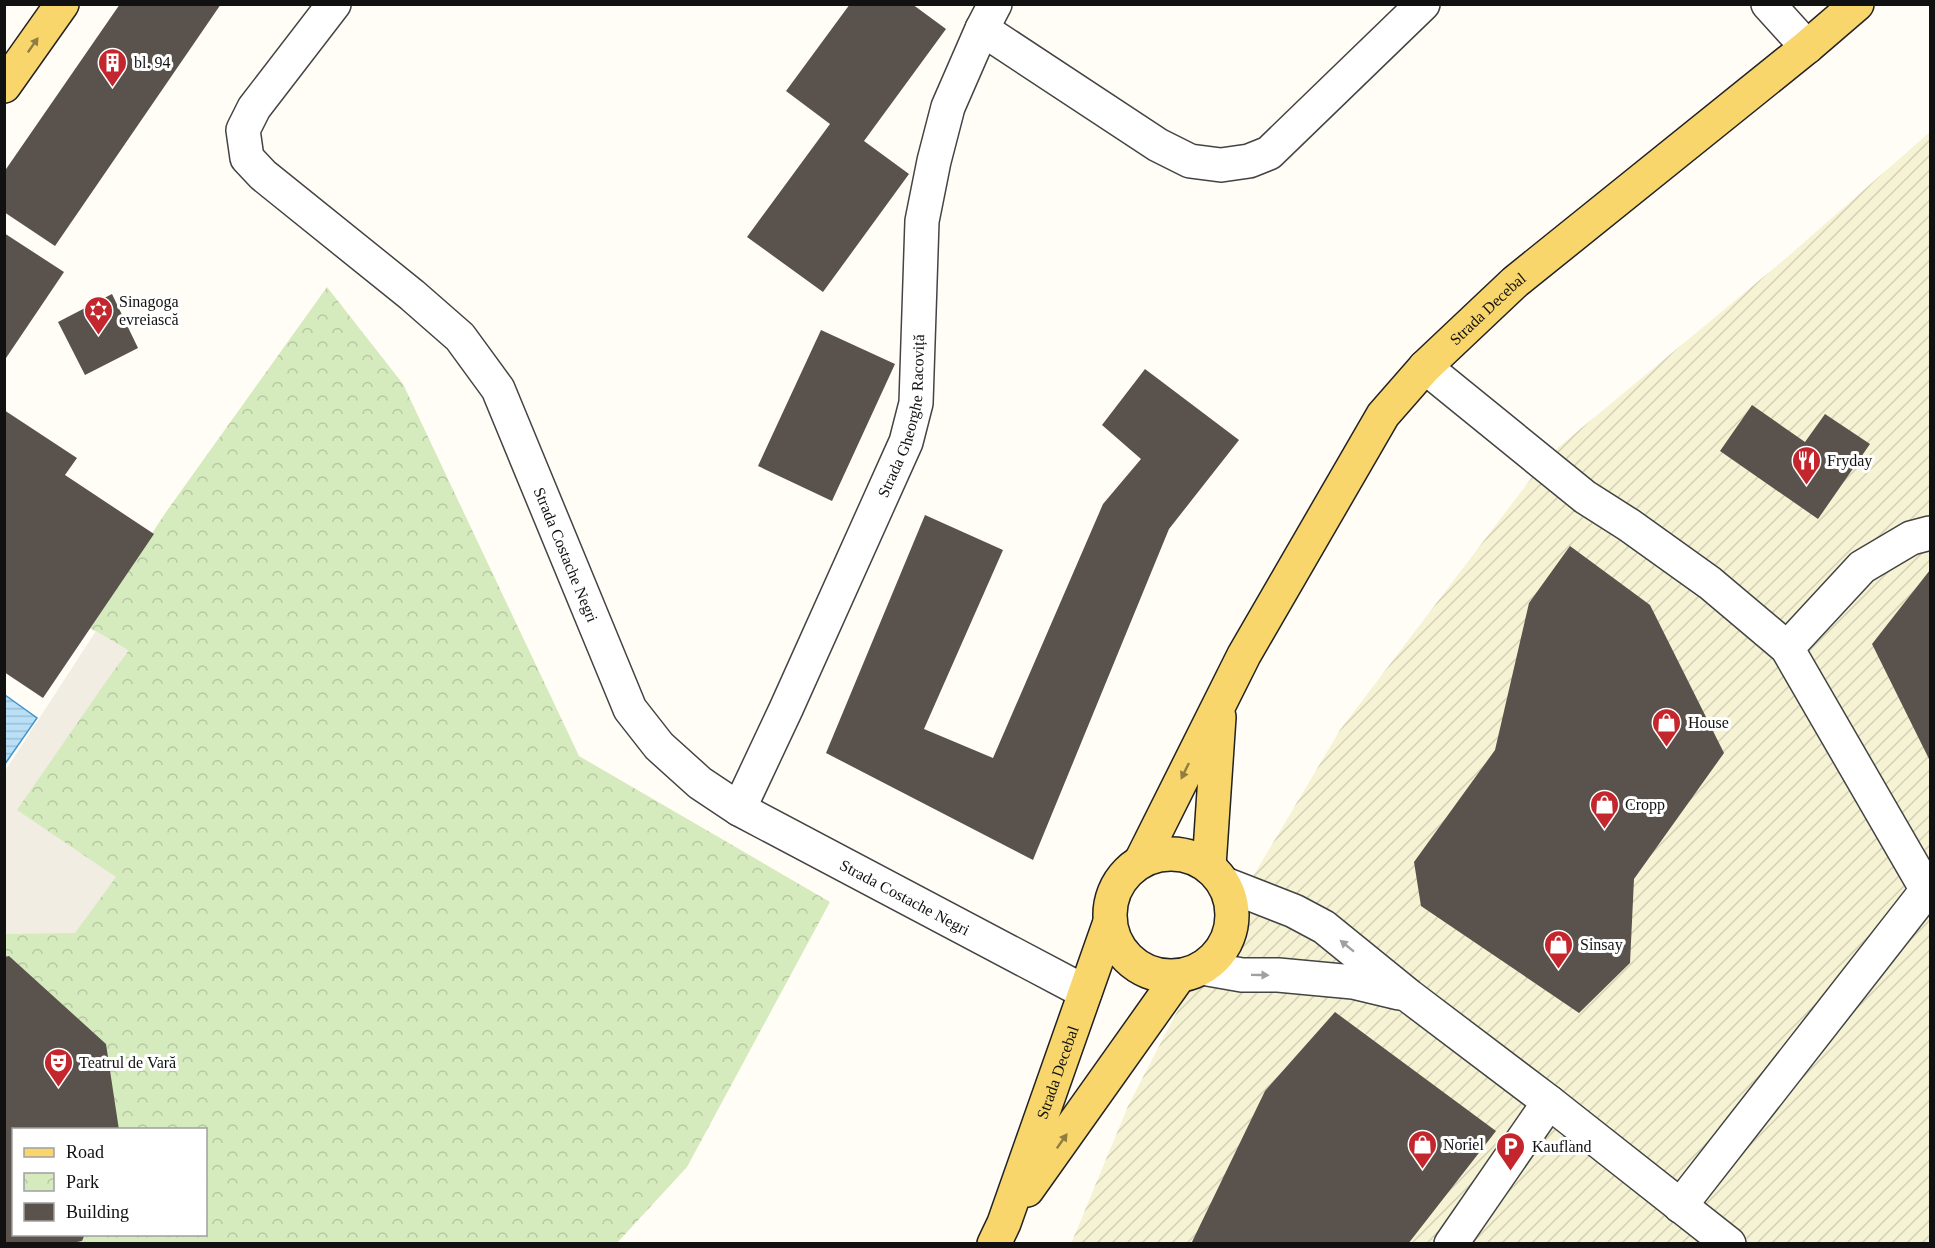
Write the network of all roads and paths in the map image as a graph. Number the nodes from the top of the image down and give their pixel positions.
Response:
1 (62, 4) edge
2 (334, 4) edge
3 (1423, 4) edge
4 (1768, 4) edge
5 (1857, 4) edge
6 (988, 17) edge
7 (1807, 47) junction
8 (4, 86) edge
9 (1425, 367) junction
10 (1930, 533) edge
11 (1787, 648) junction
12 (1220, 700) junction
13 (739, 809) junction
14 (1141, 861) junction
15 (1217, 875) junction
16 (1110, 922) junction
17 (1190, 972) junction
18 (1085, 992) junction
19 (1409, 996) junction
20 (1549, 1102) junction
21 (1680, 1206) junction
22 (999, 1233) edge
23 (1451, 1244) edge
24 (1729, 1244) edge

8 -> 1 main road
2 - 13 street, Strada Costache Negri
3 - 6 street
4 - 7 street
5 - 7 main road, Strada Decebal
6 - 13 street, Strada Gheorghe Racoviță
7 - 9 main road, Strada Decebal
9 - 11 street
9 - 12 main road, Strada Decebal
10 - 11 street
11 - 21 street
12 -> 14 main road, Strada Decebal
12 - 15 main road, Strada Decebal
13 - 18 street, Strada Costache Negri
14 - 15 main road
14 - 16 main road
15 - 17 main road
19 -> 15 street
16 - 17 main road
16 - 18 main road, Strada Decebal
17 -> 19 street
22 -> 17 main road, Strada Decebal
18 - 22 main road, Strada Decebal
19 - 20 street
20 - 21 street
20 - 23 street
21 - 24 street

